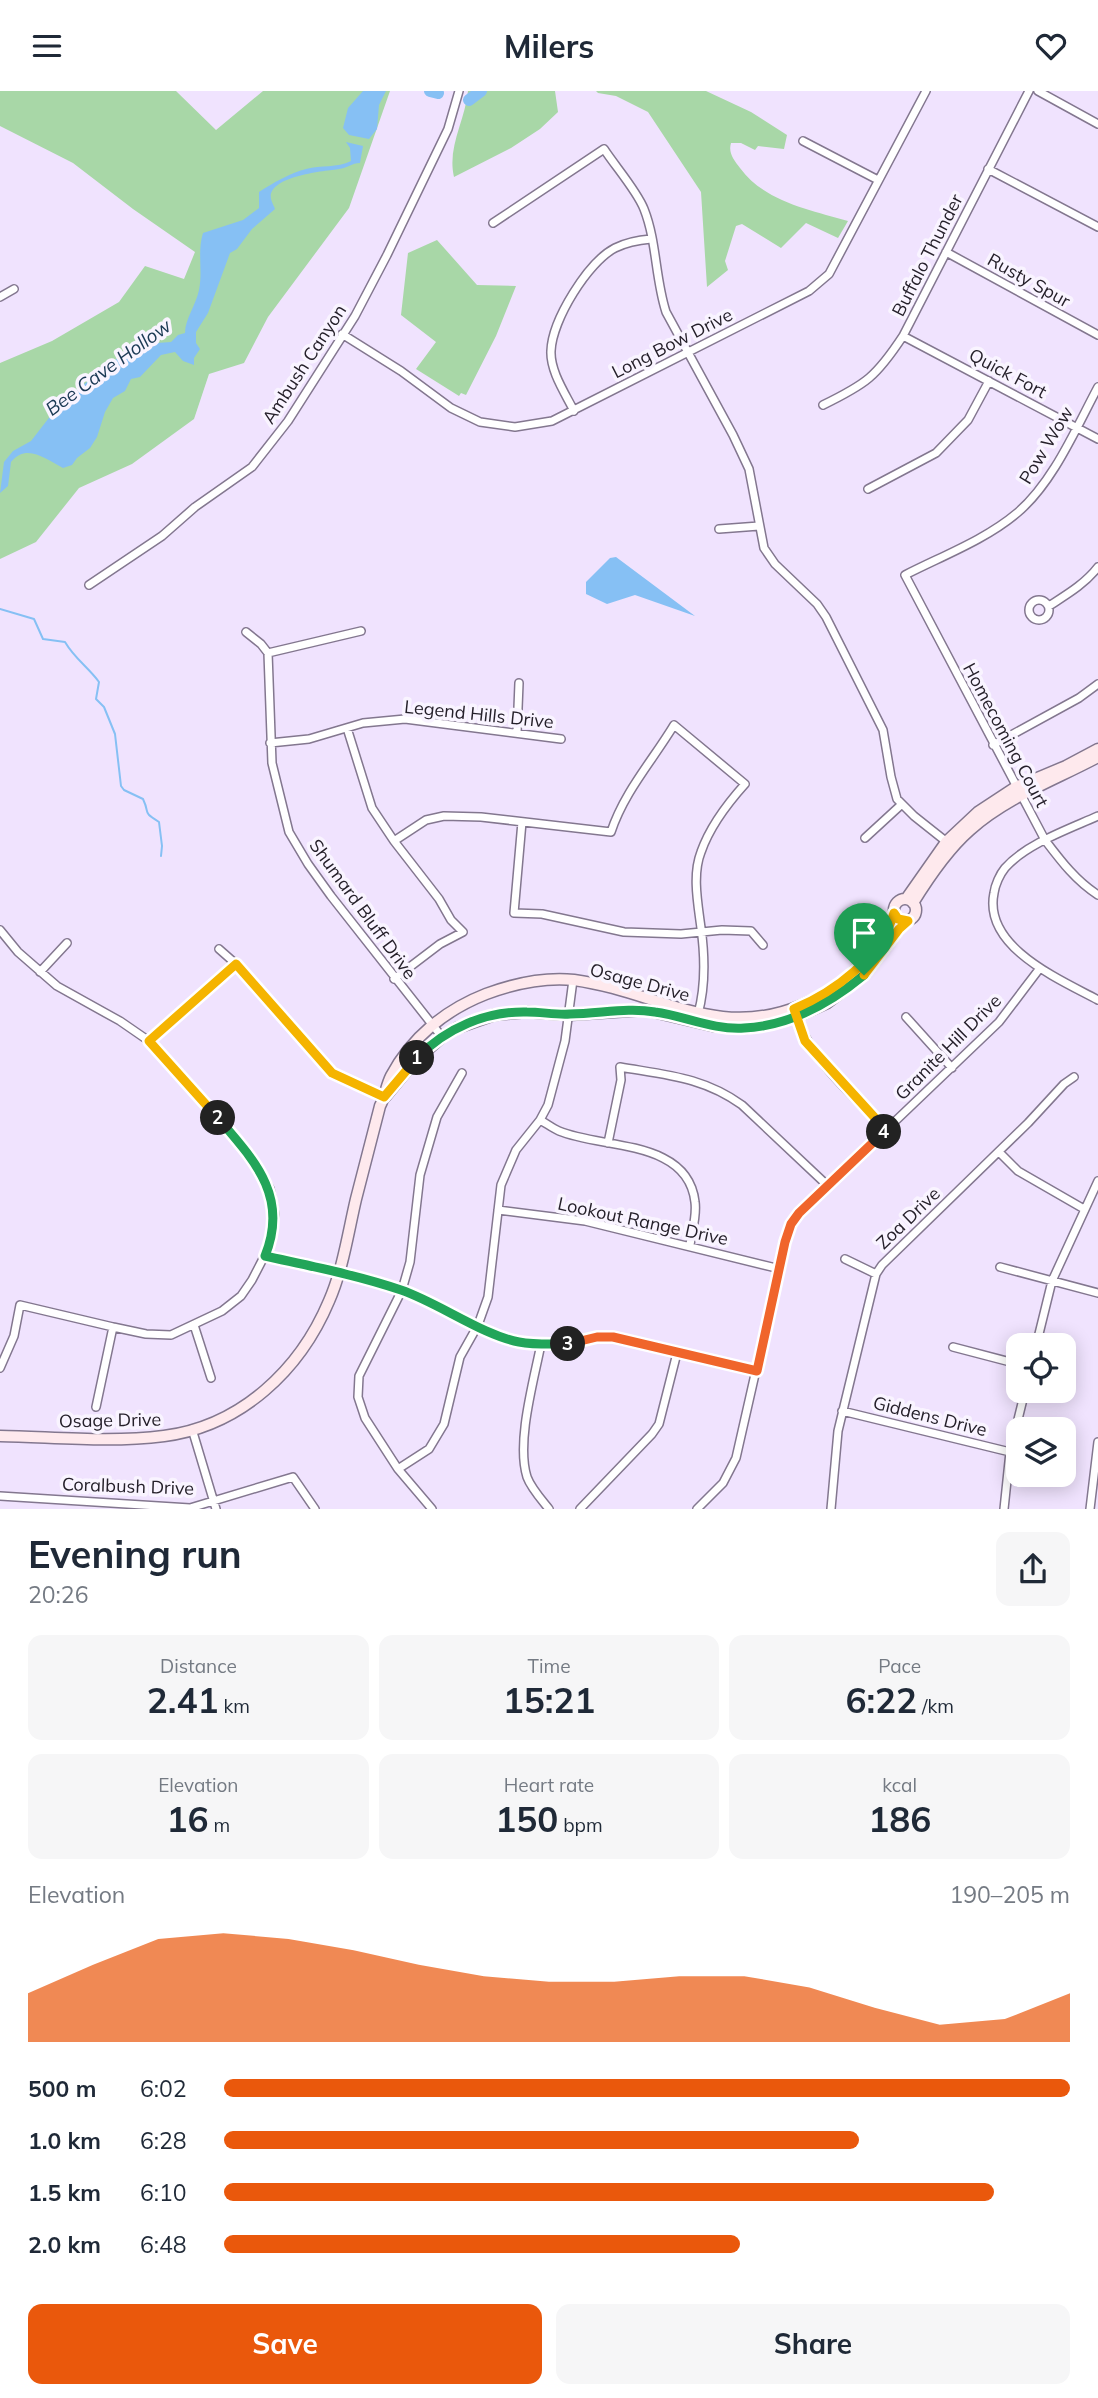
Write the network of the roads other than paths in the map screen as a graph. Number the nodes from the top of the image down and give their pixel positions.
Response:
1 (459, 91) edge
2 (926, 91) edge
3 (1029, 91) edge
4 (1038, 91) edge
5 (1098, 124) edge
6 (803, 141) dead end
7 (988, 169) junction
8 (878, 180) junction
9 (493, 223) dead end
10 (1098, 227) edge
11 (652, 239) junction
12 (946, 252) junction
13 (14, 289) dead end
14 (0, 297) edge
15 (342, 334) junction
16 (1098, 335) edge
17 (903, 336) junction
18 (688, 352) junction
19 (989, 381) junction
20 (1098, 387) edge
21 (823, 405) dead end
22 (574, 411) junction
23 (1076, 427) junction
24 (1098, 439) edge
25 (868, 489) dead end
26 (759, 526) junction
27 (719, 529) dead end
28 (1098, 567) edge
29 (905, 575) joint
30 (89, 586) dead end
31 (1049, 606) dead end
32 (361, 631) dead end
33 (246, 632) dead end
34 (268, 653) junction
35 (519, 683) dead end
36 (1098, 684) edge
37 (346, 728) junction
38 (517, 733) junction
39 (561, 739) dead end
40 (270, 743) junction
41 (993, 745) junction
42 (1098, 749) edge
43 (1098, 757) edge
44 (1018, 791) junction
45 (902, 804) junction
46 (1098, 816) edge
47 (522, 822) junction
48 (865, 838) dead end
49 (1045, 840) junction
50 (394, 841) junction
51 (950, 845) junction
52 (1098, 895) edge
53 (909, 901) junction
54 (894, 913) junction
55 (908, 921) junction
56 (0, 930) edge
57 (702, 932) junction
58 (67, 943) dead end
59 (763, 945) dead end
60 (219, 949) dead end
61 (236, 964) junction
62 (1040, 968) junction
63 (40, 972) junction
64 (394, 979) junction
65 (573, 980) junction
66 (1098, 1000) edge
67 (795, 1013) junction
68 (569, 1014) junction
69 (906, 1017) dead end
70 (697, 1018) junction
71 (432, 1024) junction
72 (442, 1037) junction
73 (149, 1041) junction
74 (952, 1068) junction
75 (461, 1073) dead end
76 (1074, 1077) dead end
77 (384, 1097) junction
78 (540, 1120) junction
79 (886, 1130) junction
80 (608, 1143) junction
81 (999, 1152) junction
82 (1098, 1181) edge
83 (828, 1186) junction
84 (1084, 1209) junction
85 (498, 1210) junction
86 (690, 1245) junction
87 (265, 1256) junction
88 (845, 1259) dead end
89 (1000, 1267) dead end
90 (780, 1269) junction
91 (338, 1273) junction
92 (876, 1274) junction
93 (1052, 1281) junction
94 (402, 1290) junction
95 (1098, 1293) edge
96 (194, 1325) junction
97 (478, 1325) junction
98 (113, 1327) junction
99 (1039, 1333) edge
100 (541, 1344) junction
101 (953, 1347) dead end
102 (677, 1353) junction
103 (1006, 1361) edge
104 (0, 1368) edge
105 (757, 1371) junction
106 (211, 1378) dead end
107 (96, 1408) dead end
108 (842, 1411) junction
109 (192, 1429) junction
110 (0, 1436) edge
111 (1098, 1442) edge
112 (1006, 1451) edge
113 (398, 1469) junction
114 (1096, 1472) edge
115 (1006, 1487) edge
116 (0, 1496) edge
117 (69, 1500) junction
118 (213, 1500) junction
119 (700, 1508) edge
120 (68, 1509) edge
121 (216, 1509) edge
122 (315, 1509) edge
123 (432, 1509) edge
124 (549, 1509) edge
125 (580, 1509) edge
126 (831, 1509) edge
127 (1004, 1509) edge
128 (1090, 1509) edge

1 - 15 street, Ambush Canyon
2 - 8 street, Long Bow Drive
3 - 7 street, Buffalo Thunder
4 - 5 street
6 - 8 street
7 - 10 street
7 - 12 street, Buffalo Thunder
8 - 18 street, Long Bow Drive
9 - 11 street
11 - 18 street
11 - 22 street
12 - 16 street, Rusty Spur
12 - 17 street, Buffalo Thunder
13 - 14 street
15 - 22 street, Long Bow Drive
15 - 30 street, Ambush Canyon
17 - 19 street, Quick Fort
17 - 21 street, Buffalo Thunder
18 - 22 street, Long Bow Drive
18 - 26 street
19 - 23 street, Quick Fort
19 - 25 street
20 - 23 street, Pow Wow
23 - 24 street, Quick Fort
23 - 29 street, Pow Wow
26 - 27 street
26 - 45 street
28 - 31 street
29 - 41 street, Homecoming Court
32 - 34 street
33 - 34 street
34 - 40 street, Shumard Bluff Drive
35 - 38 street
36 - 41 street
37 - 38 street, Legend Hills Drive
37 - 40 street, Legend Hills Drive
37 - 50 street
38 - 39 street, Legend Hills Drive
40 - 64 street, Shumard Bluff Drive
41 - 44 street, Homecoming Court
42 - 44 street
43 - 44 street
44 - 49 street, Homecoming Court
44 - 51 street
45 - 48 street
45 - 51 street
46 - 49 street
47 - 50 street
47 - 57 street
47 - 57 street
49 - 52 street, Homecoming Court
49 - 62 street
50 - 64 street
51 - 53 street
53 - 54 street
53 - 55 street
54 - 55 street
54 - 67 street, Osage Drive
55 - 67 street, Osage Drive
56 - 63 street
57 - 59 street
57 - 70 street
58 - 63 street
60 - 61 street
61 - 73 street
61 - 77 street
62 - 66 street
62 - 74 street, Granite Hill Drive
63 - 73 street
64 - 71 street, Shumard Bluff Drive
65 - 68 street
65 - 70 street, Osage Drive
65 - 71 street, Osage Drive
67 - 70 street, Osage Drive
67 - 79 street
68 - 70 street, Osage Drive
68 - 72 street, Osage Drive
68 - 78 street
69 - 74 street
71 - 72 street, Shumard Bluff Drive
71 - 77 street, Osage Drive
72 - 77 street, Osage Drive
73 - 87 street
74 - 79 street, Granite Hill Drive
75 - 94 street
76 - 81 street, Zoa Drive
77 - 91 street, Osage Drive
78 - 80 street
78 - 85 street
79 - 83 street, Granite Hill Drive
80 - 83 street
80 - 86 street
81 - 84 street
81 - 92 street, Zoa Drive
82 - 84 street
83 - 90 street, Granite Hill Drive
84 - 93 street
85 - 86 street, Lookout Range Drive
85 - 97 street
86 - 90 street, Lookout Range Drive
87 - 91 street
87 - 96 street
88 - 92 street
89 - 93 street
90 - 105 street, Granite Hill Drive
91 - 94 street
91 - 109 street, Osage Drive
92 - 108 street, Zoa Drive
93 - 95 street
93 - 99 street
94 - 97 street
94 - 113 street
96 - 98 street
96 - 106 street
97 - 100 street
97 - 113 street
98 - 104 street
98 - 107 street
100 - 102 street
100 - 124 street
101 - 103 street
102 - 105 street
102 - 125 street
105 - 119 street, Granite Hill Drive
108 - 112 street, Giddens Drive
108 - 126 street, Zoa Drive
109 - 110 street, Osage Drive
109 - 118 street
111 - 114 street
113 - 123 street
114 - 128 street
115 - 127 street
116 - 117 street, Coralbush Drive
117 - 118 street, Coralbush Drive
117 - 120 street
118 - 121 street
118 - 122 street, Coralbush Drive

